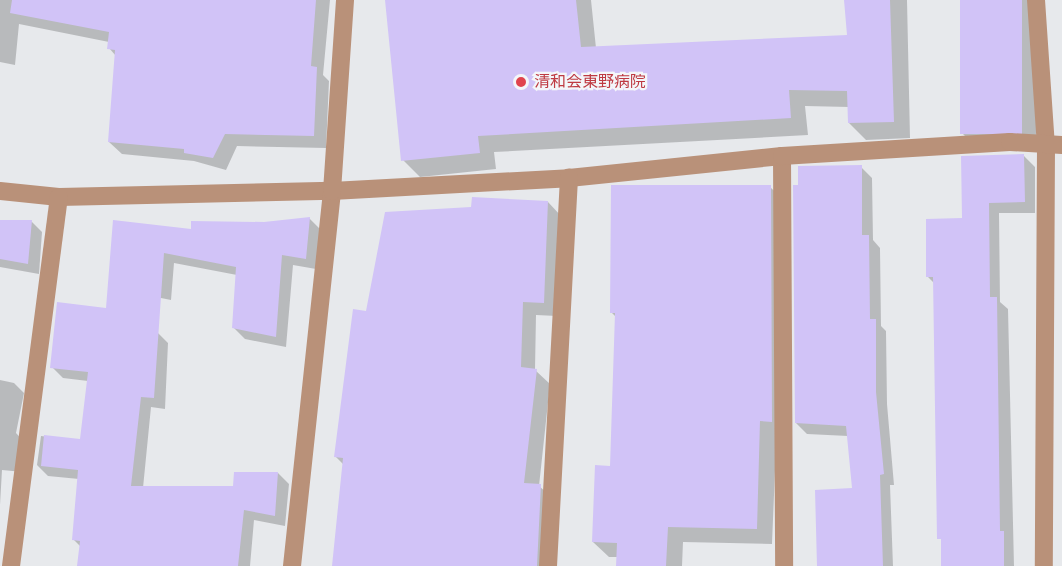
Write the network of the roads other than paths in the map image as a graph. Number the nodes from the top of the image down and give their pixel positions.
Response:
1 (345, 0) edge
2 (1035, 0) edge
3 (1054, 145) edge
4 (782, 156) junction
5 (569, 178) junction
6 (0, 191) edge
7 (332, 191) junction
8 (59, 197) junction
9 (11, 566) edge
10 (292, 566) edge
11 (548, 566) edge
12 (784, 566) edge
13 (1044, 566) edge

1 - 7 street
2 - 3 street
3 - 4 street
3 - 13 street
4 - 5 street
4 - 12 street
5 - 7 street
5 - 11 street
6 - 8 street
7 - 8 street
7 - 10 street
8 - 9 street

